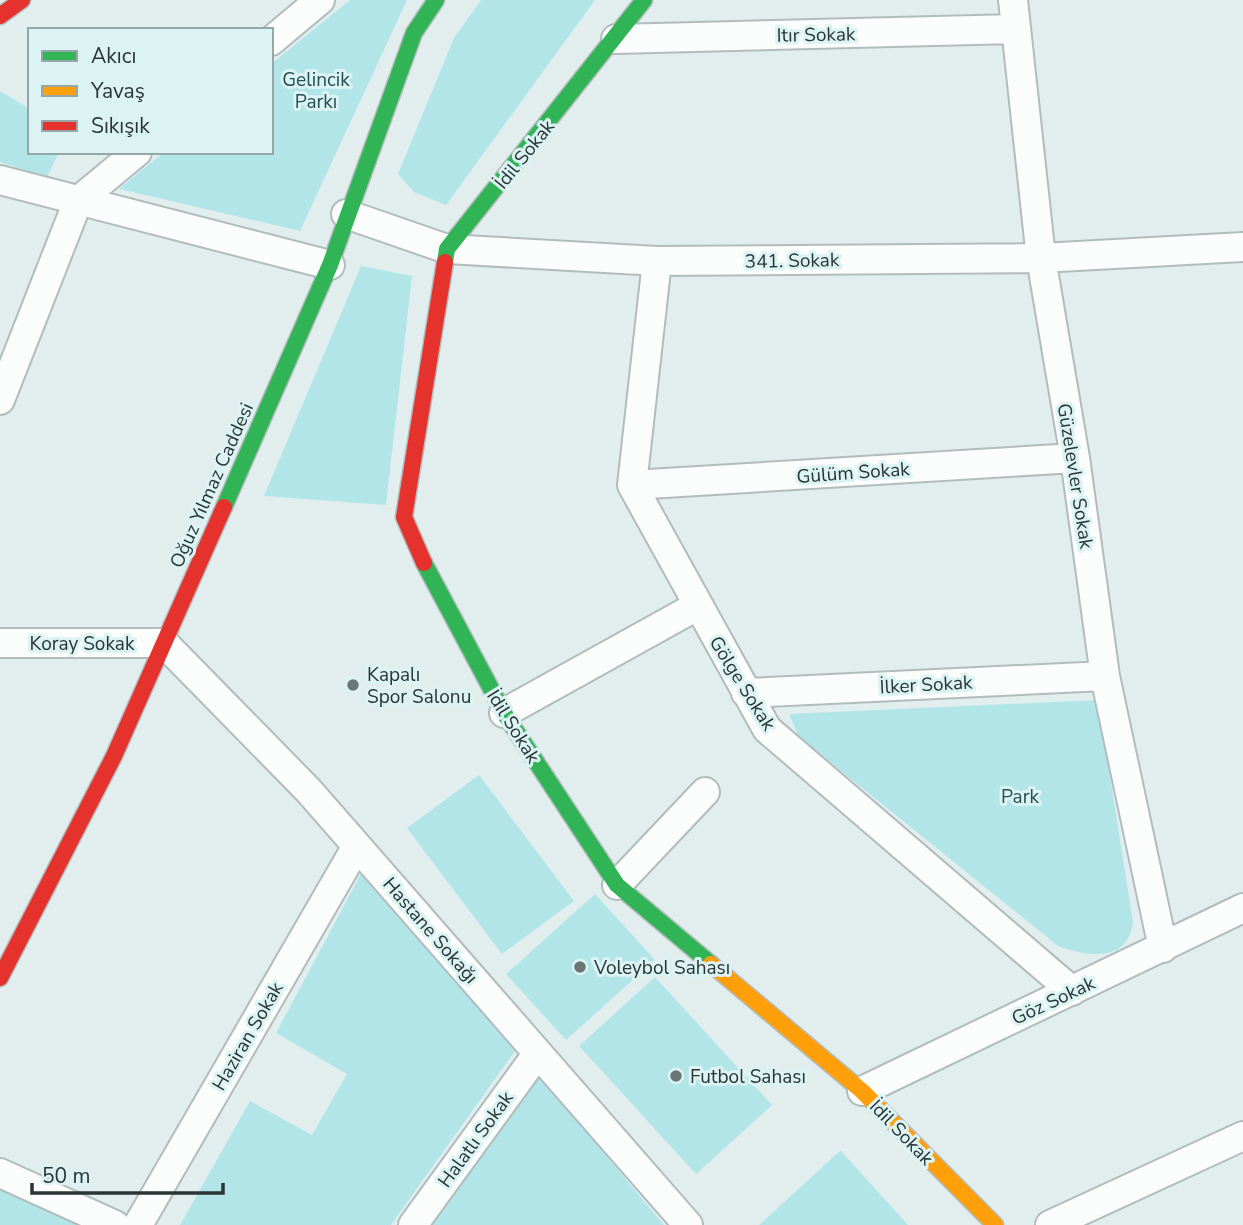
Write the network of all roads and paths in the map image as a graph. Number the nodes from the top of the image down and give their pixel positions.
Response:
1 (320, 0) edge
2 (436, 0) edge
3 (644, 0) edge
4 (1013, 0) edge
5 (1016, 29) junction
6 (616, 38) junction
7 (273, 39) edge
8 (134, 154) edge
9 (0, 180) edge
10 (78, 201) junction
11 (346, 214) junction
12 (1243, 247) edge
13 (447, 249) junction
14 (1041, 258) junction
15 (657, 261) junction
16 (330, 265) junction
17 (0, 398) edge
18 (1074, 458) junction
19 (632, 485) junction
20 (697, 606) junction
21 (0, 643) edge
22 (164, 643) junction
23 (1105, 676) junction
24 (746, 693) junction
25 (504, 713) junction
26 (705, 792) dead end
27 (357, 846) junction
28 (617, 885) junction
29 (1243, 908) edge
30 (1163, 948) junction
31 (0, 978) edge
32 (1072, 991) junction
33 (538, 1053) junction
34 (862, 1091) junction
35 (1243, 1136) edge
36 (0, 1173) edge
37 (115, 1225) edge
38 (138, 1225) edge
39 (413, 1225) edge
40 (688, 1225) edge
41 (995, 1225) edge
42 (1050, 1225) edge

1 - 7 street
2 - 11 street, Oğuz Yılmaz Caddesi
3 - 6 street, İdil Sokak
4 - 5 street, Güzelevler Sokak
5 - 6 street, Itır Sokak
5 - 14 street, Güzelevler Sokak
6 - 13 street, İdil Sokak
8 - 10 street
9 - 10 street
10 - 16 street
10 - 17 street
11 - 13 street, 341. Sokak
11 - 16 street, Oğuz Yılmaz Caddesi
12 - 14 street, 341. Sokak
13 - 15 street, 341. Sokak
13 - 25 street, İdil Sokak
14 - 15 street, 341. Sokak
14 - 18 street, Güzelevler Sokak
15 - 19 street
16 - 22 street, Oğuz Yılmaz Caddesi
18 - 19 street, Gülüm Sokak
18 - 23 street, Güzelevler Sokak
19 - 20 street, Gölge Sokak
20 - 24 street, Gölge Sokak
20 - 25 street
21 - 22 street, Koray Sokak
22 - 27 street, Hastane Sokağı
22 - 31 street, Oğuz Yılmaz Caddesi
23 - 24 street, İlker Sokak
23 - 30 street, Güzelevler Sokak
24 - 32 street, Gölge Sokak
25 - 28 street, İdil Sokak
26 - 28 street
27 - 33 street, Hastane Sokağı
27 - 38 street, Haziran Sokak
28 - 34 street, İdil Sokak
29 - 30 street, Göz Sokak
30 - 32 street, Göz Sokak
32 - 34 street, Göz Sokak
33 - 39 street, Halatlı Sokak
33 - 40 street, Hastane Sokağı
34 - 41 street, İdil Sokak
35 - 42 street
36 - 37 street

